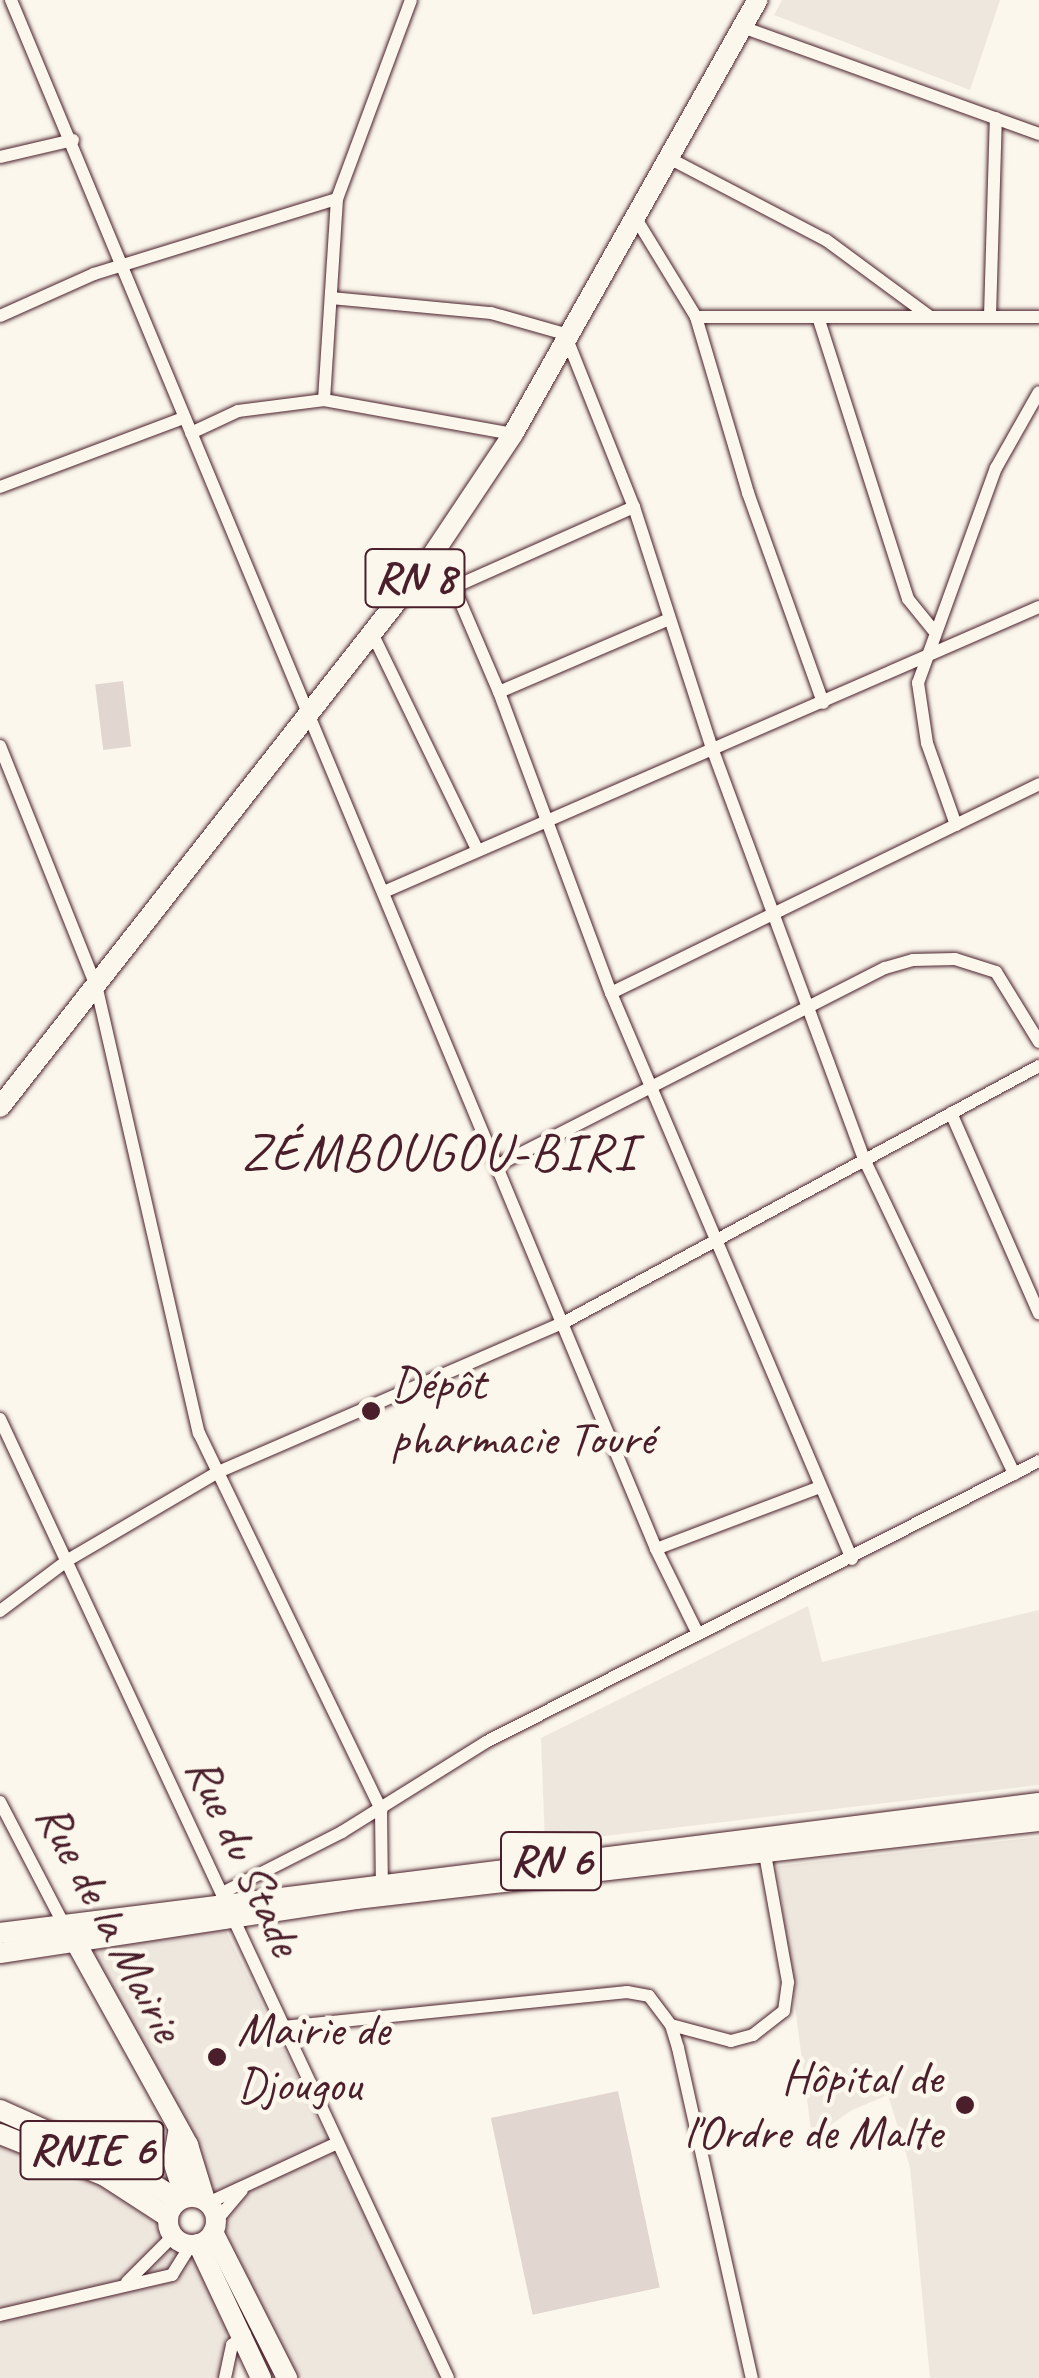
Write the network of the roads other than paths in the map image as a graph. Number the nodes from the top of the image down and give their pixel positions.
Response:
1 (12, 0) edge
2 (411, 0) edge
3 (758, 0) edge
4 (742, 26) junction
5 (996, 118) junction
6 (1039, 134) edge
7 (73, 140) junction
8 (0, 157) edge
9 (667, 157) junction
10 (337, 200) junction
11 (634, 217) junction
12 (122, 266) junction
13 (331, 298) junction
14 (0, 316) edge
15 (929, 316) junction
16 (990, 316) junction
17 (696, 317) junction
18 (1039, 317) edge
19 (819, 320) junction
20 (565, 334) junction
21 (1038, 398) edge
22 (324, 400) junction
23 (184, 418) junction
24 (191, 433) junction
25 (513, 434) junction
26 (0, 487) edge
27 (634, 507) junction
28 (427, 563) junction
29 (454, 586) junction
30 (1039, 607) edge
31 (668, 619) junction
32 (933, 630) junction
33 (373, 635) junction
34 (925, 659) junction
35 (500, 692) junction
36 (823, 703) junction
37 (314, 714) junction
38 (0, 746) edge
39 (712, 748) junction
40 (1039, 784) edge
41 (546, 817) junction
42 (956, 825) junction
43 (476, 849) junction
44 (386, 892) junction
45 (775, 914) junction
46 (97, 989) junction
47 (610, 993) junction
48 (809, 1006) junction
49 (1039, 1042) edge
50 (1039, 1066) edge
51 (650, 1086) junction
52 (0, 1107) edge
53 (951, 1113) junction
54 (865, 1161) junction
55 (500, 1164) junction
56 (718, 1241) junction
57 (1039, 1313) edge
58 (562, 1323) junction
59 (0, 1420) edge
60 (1039, 1461) edge
61 (218, 1472) junction
62 (1014, 1474) junction
63 (820, 1487) junction
64 (656, 1550) junction
65 (852, 1558) junction
66 (68, 1560) junction
67 (0, 1612) edge
68 (698, 1634) junction
69 (0, 1802) edge
70 (1039, 1803) edge
71 (381, 1810) junction
72 (1039, 1822) edge
73 (765, 1854) junction
74 (382, 1888) junction
75 (226, 1904) junction
76 (63, 1922) junction
77 (0, 1933) edge
78 (76, 1940) junction
79 (0, 1953) edge
80 (671, 2025) junction
81 (283, 2027) junction
82 (0, 2110) edge
83 (0, 2134) edge
84 (337, 2143) junction
85 (193, 2220) junction
86 (125, 2284) junction
87 (0, 2315) edge
88 (261, 2330) junction
89 (238, 2336) junction
90 (225, 2378) edge
91 (261, 2378) edge
92 (287, 2378) edge
93 (448, 2378) edge
94 (752, 2378) edge

1 - 7 street
2 - 10 street
3 - 4 main road, RN 8
4 - 5 street
4 - 9 main road, RN 8
5 - 6 street
5 - 16 street
7 - 8 street
7 - 12 street
9 - 11 main road, RN 8
9 - 15 street
10 - 12 street
10 - 13 street
11 - 17 street
11 - 20 main road, RN 8
12 - 14 street
12 - 23 street
13 - 20 street
13 - 22 street
15 - 16 street
15 - 19 street
16 - 18 street
17 - 19 street
17 - 36 street
19 - 32 street
20 - 25 main road, RN 8
20 - 27 street
21 - 32 street
22 - 24 street
22 - 25 street
23 - 24 street
23 - 26 street
24 - 37 street
25 - 28 main road, RN 8
27 - 29 street
27 - 31 street
28 - 29 street
28 - 33 main road, RN 8
29 - 35 street
30 - 34 street
31 - 35 street
31 - 39 street
32 - 34 street
33 - 37 main road, RN 8
33 - 43 street
34 - 36 street
34 - 42 street
35 - 41 street
36 - 39 street
37 - 44 street
37 - 46 main road, RN 8
38 - 46 street
39 - 41 street
39 - 45 street
40 - 42 street
41 - 43 street
41 - 47 street
42 - 45 street
43 - 44 street
44 - 55 street
45 - 47 street
45 - 48 street
46 - 52 main road, RN 8
46 - 61 street
47 - 51 street
48 - 49 street
48 - 51 street
48 - 54 street
50 - 53 street
51 - 55 street
51 - 56 street
53 - 54 street
53 - 57 street
54 - 56 street
54 - 62 street
55 - 58 street
56 - 58 street
56 - 63 street
58 - 61 street
58 - 64 street
59 - 66 street, Rue du Stade
60 - 62 street
61 - 66 street
61 - 71 street
62 - 65 street
63 - 64 street
63 - 65 street
64 - 68 street
65 - 68 street
66 - 67 street
66 - 75 street, Rue du Stade
68 - 71 street
69 - 76 street, Rue de la Mairie
70 - 74 main road, RN 6
71 - 74 street
71 - 75 street
72 - 73 main road, RN 6
73 - 74 main road, RN 6
73 - 80 street
74 - 75 main road, RN 6
75 - 76 main road, RN 6
75 - 78 main road, RN 6
75 - 81 street, Rue du Stade
76 - 77 main road, RN 6
76 - 78 main road, Rue de la Mairie
78 - 79 main road, RN 6
78 - 85 main road, Rue de la Mairie
80 - 81 street
80 - 94 street
81 - 84 street, Rue du Stade
82 - 85 main road, RNIE 6
83 - 85 main road, RNIE 6
84 - 85 street
84 - 93 street, Rue du Stade
85 - 86 street
85 - 86 street
85 - 88 main road, RNIE 6
85 - 89 main road, RNIE 6
86 - 87 street
88 - 89 street
88 - 92 main road, RNIE 6
89 - 90 street
89 - 91 main road, RNIE 6

